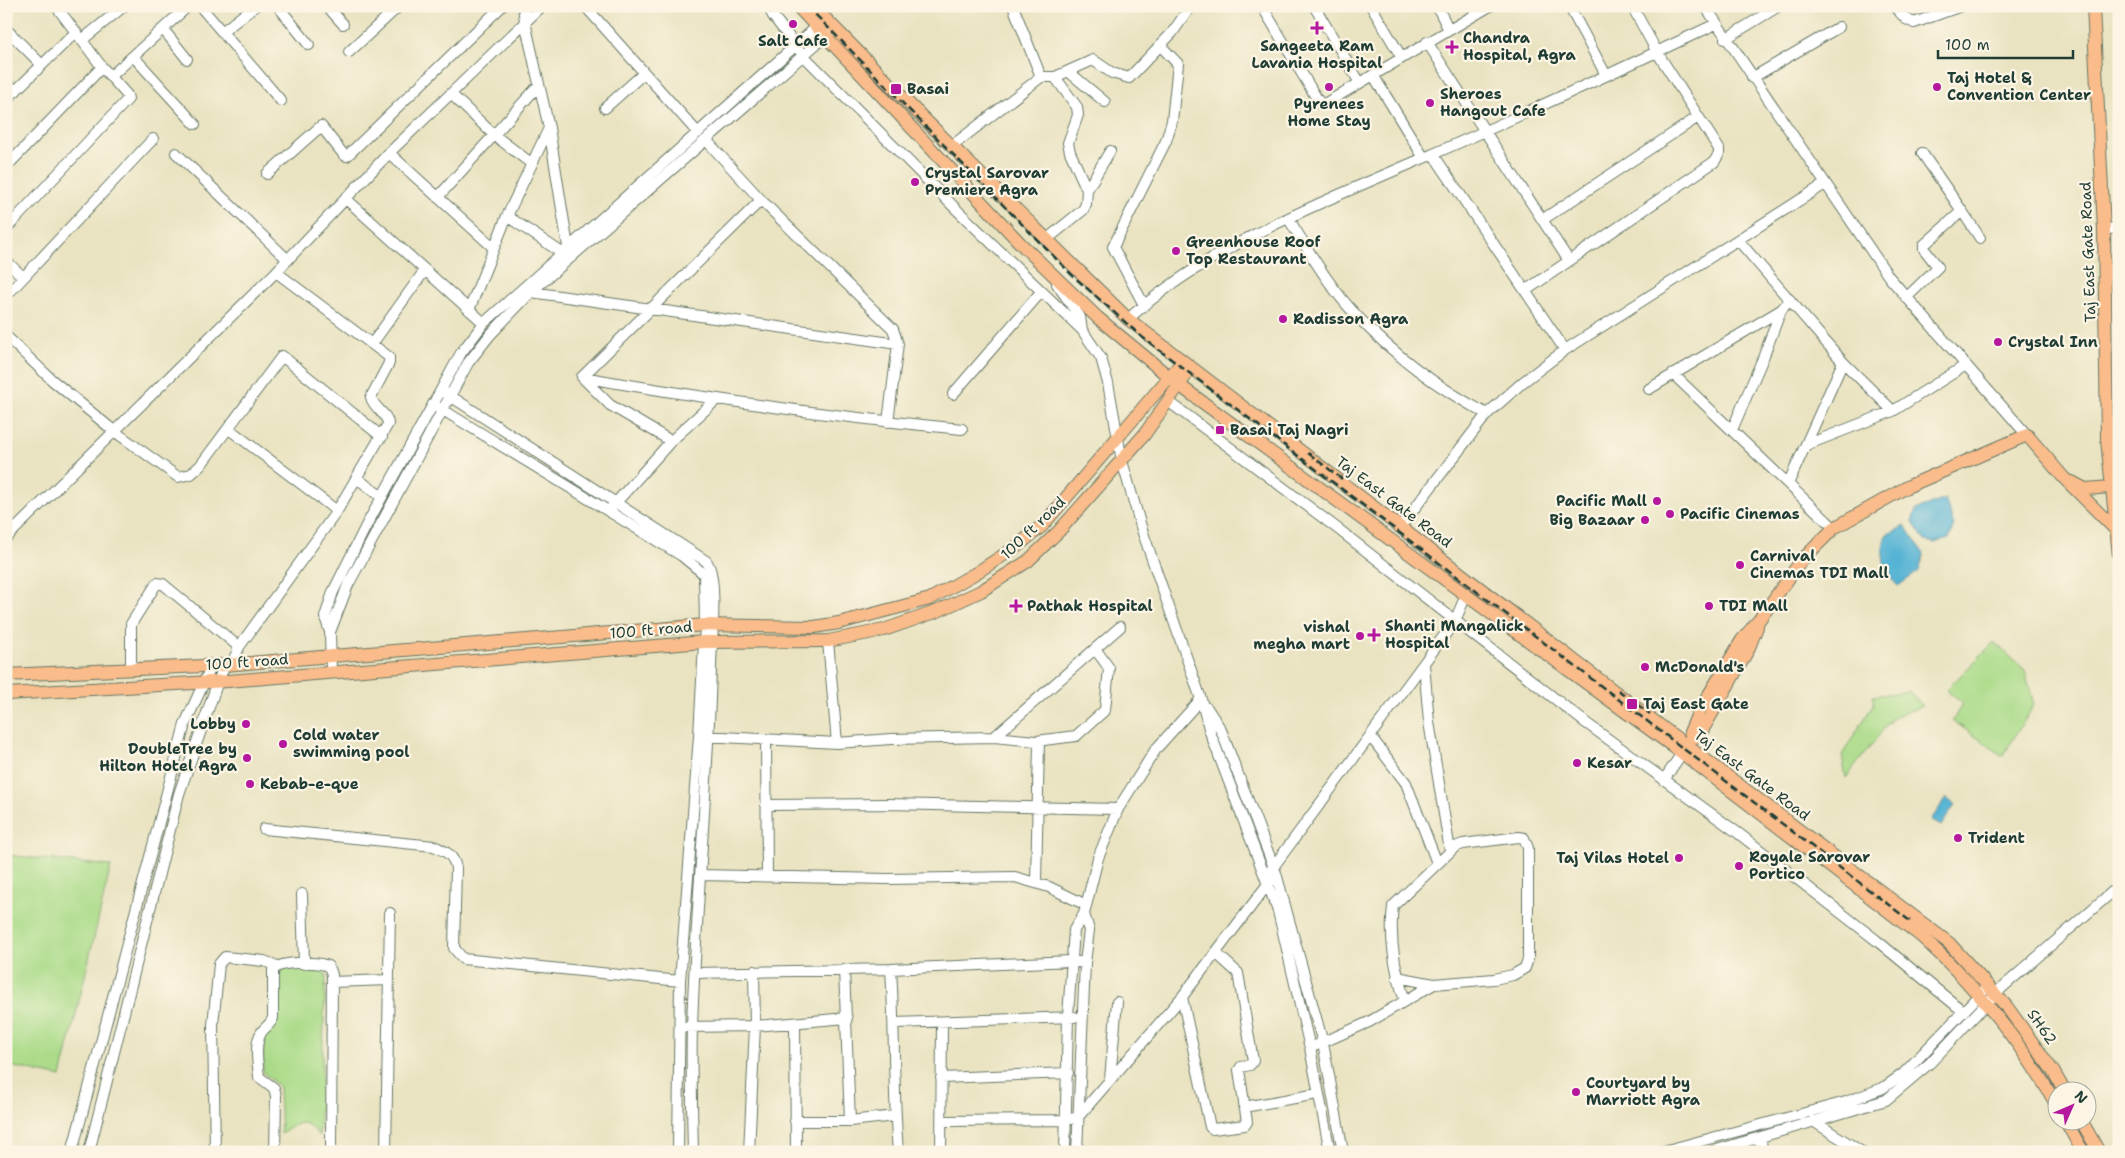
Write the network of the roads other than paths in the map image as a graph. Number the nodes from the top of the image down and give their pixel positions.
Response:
1 (56, 6) edge
2 (124, 6) edge
3 (188, 6) edge
4 (200, 6) edge
5 (255, 6) edge
6 (278, 6) edge
7 (327, 6) edge
8 (399, 6) edge
9 (502, 6) edge
10 (524, 6) edge
11 (542, 6) edge
12 (585, 6) edge
13 (768, 6) edge
14 (797, 6) edge
15 (813, 6) edge
16 (1013, 6) edge
17 (1190, 6) edge
18 (1262, 6) edge
19 (1314, 6) edge
20 (1371, 6) edge
21 (1437, 6) edge
22 (1490, 6) edge
23 (1569, 6) edge
24 (1632, 6) edge
25 (1705, 6) edge
26 (1778, 6) edge
27 (1894, 6) edge
28 (1961, 6) edge
29 (2092, 6) edge
30 (525, 22) junction
31 (343, 24) dead end
32 (1716, 24) junction
33 (826, 27) junction
34 (1839, 27) dead end
35 (6, 29) edge
36 (163, 29) junction
37 (1449, 30) junction
38 (76, 32) junction
39 (222, 32) junction
40 (1725, 39) junction
41 (82, 40) junction
42 (1427, 42) junction
43 (309, 45) dead end
44 (1160, 46) junction
45 (800, 51) junction
46 (349, 52) dead end
47 (1657, 52) junction
48 (133, 56) junction
49 (1402, 58) junction
50 (187, 59) dead end
51 (42, 65) junction
52 (102, 66) junction
53 (1069, 72) junction
54 (642, 74) junction
55 (1373, 75) junction
56 (1606, 75) junction
57 (111, 76) junction
58 (1055, 77) junction
59 (1041, 78) junction
60 (1752, 78) junction
61 (6, 82) edge
62 (1360, 83) junction
63 (539, 85) junction
64 (16, 91) junction
65 (451, 94) junction
66 (6, 100) edge
67 (281, 101) dead end
68 (1105, 102) dead end
69 (605, 108) dead end
70 (1698, 117) junction
71 (194, 124) dead end
72 (549, 128) junction
73 (1483, 132) junction
74 (698, 133) junction
75 (494, 135) junction
76 (153, 139) dead end
77 (707, 141) junction
78 (952, 146) junction
79 (1110, 151) dead end
80 (176, 153) dead end
81 (389, 153) junction
82 (1922, 153) dead end
83 (1429, 156) junction
84 (532, 164) junction
85 (6, 167) edge
86 (268, 174) dead end
87 (1825, 184) junction
88 (1087, 190) junction
89 (438, 197) junction
90 (345, 198) junction
91 (761, 200) junction
92 (1962, 211) junction
93 (507, 216) junction
94 (1288, 218) junction
95 (1542, 220) junction
96 (2119, 226) edge
97 (6, 229) edge
98 (2104, 230) junction
99 (1980, 238) dead end
100 (1046, 240) junction
101 (1738, 240) junction
102 (1021, 244) junction
103 (494, 248) junction
104 (565, 250) junction
105 (288, 260) junction
106 (6, 261) edge
107 (1569, 261) junction
108 (425, 270) junction
109 (276, 272) junction
110 (23, 278) junction
111 (1525, 291) junction
112 (531, 292) junction
113 (1041, 292) junction
114 (6, 296) edge
115 (1906, 298) junction
116 (1790, 300) junction
117 (1144, 304) junction
118 (469, 310) junction
119 (648, 310) junction
120 (1780, 310) junction
121 (1128, 319) junction
122 (484, 323) junction
123 (1082, 330) junction
124 (6, 336) edge
125 (372, 344) junction
126 (898, 344) junction
127 (1565, 350) junction
128 (1842, 362) junction
129 (1187, 364) junction
130 (1966, 365) junction
131 (1673, 374) junction
132 (1169, 376) junction
133 (582, 377) junction
134 (1179, 385) junction
135 (1649, 389) dead end
136 (440, 390) junction
137 (953, 394) dead end
138 (450, 396) junction
139 (716, 400) junction
140 (1168, 401) junction
141 (433, 404) junction
142 (443, 409) junction
143 (1893, 411) junction
144 (1487, 414) junction
145 (888, 422) junction
146 (229, 429) junction
147 (962, 429) dead end
148 (1732, 430) junction
149 (114, 432) junction
150 (1118, 435) junction
151 (2027, 435) junction
152 (382, 437) junction
153 (671, 441) junction
154 (1806, 445) junction
155 (1122, 461) junction
156 (2063, 477) junction
157 (358, 479) junction
158 (1788, 484) junction
159 (2111, 486) junction
160 (382, 497) junction
161 (616, 502) junction
162 (609, 510) junction
163 (337, 511) junction
164 (1401, 526) junction
165 (1834, 528) junction
166 (2115, 529) junction
167 (6, 538) edge
168 (2119, 556) edge
169 (1466, 595) junction
170 (1456, 621) junction
171 (709, 626) junction
172 (1120, 628) dead end
173 (330, 632) junction
174 (828, 641) junction
175 (708, 642) junction
176 (239, 648) junction
177 (1096, 650) junction
178 (330, 656) junction
179 (1424, 664) junction
180 (229, 665) junction
181 (212, 666) junction
182 (131, 668) junction
183 (331, 672) junction
184 (6, 675) edge
185 (218, 681) junction
186 (203, 682) junction
187 (6, 694) edge
188 (1201, 699) junction
189 (704, 736) junction
190 (1371, 737) junction
191 (994, 738) junction
192 (766, 739) junction
193 (1036, 741) junction
194 (837, 743) junction
195 (1687, 745) junction
196 (1664, 780) junction
197 (766, 804) junction
198 (1039, 808) junction
199 (1118, 809) junction
200 (264, 829) dead end
201 (1450, 851) junction
202 (1437, 863) junction
203 (1275, 870) junction
204 (700, 875) junction
205 (767, 875) junction
206 (1267, 881) junction
207 (1036, 882) junction
208 (2119, 886) edge
209 (302, 894) dead end
210 (1085, 909) junction
211 (390, 913) dead end
212 (1217, 954) junction
213 (1071, 961) junction
214 (1085, 963) junction
215 (304, 964) junction
216 (277, 966) junction
217 (891, 968) junction
218 (844, 969) junction
219 (754, 971) junction
220 (694, 972) junction
221 (1397, 978) junction
222 (389, 980) junction
223 (680, 981) junction
224 (332, 982) junction
225 (1434, 984) junction
226 (1988, 994) junction
227 (1182, 997) junction
228 (1405, 1001) junction
229 (1117, 1002) dead end
230 (1964, 1012) junction
231 (1068, 1016) junction
232 (846, 1018) junction
233 (1083, 1018) junction
234 (895, 1023) junction
235 (942, 1023) junction
236 (795, 1024) junction
237 (755, 1026) junction
238 (678, 1027) junction
239 (692, 1027) junction
240 (1322, 1043) junction
241 (1310, 1048) junction
242 (1068, 1073) junction
243 (941, 1078) junction
244 (1110, 1079) junction
245 (2058, 1080) edge
246 (2048, 1091) edge
247 (1312, 1095) dead end
248 (1244, 1107) junction
249 (895, 1116) junction
250 (1078, 1117) junction
251 (795, 1120) junction
252 (1067, 1120) junction
253 (850, 1121) junction
254 (943, 1121) junction
255 (1813, 1121) junction
256 (2071, 1130) edge
257 (2087, 1130) edge
258 (1761, 1138) junction
259 (1846, 1147) edge
260 (72, 1152) edge
261 (89, 1152) edge
262 (215, 1152) edge
263 (275, 1152) edge
264 (331, 1152) edge
265 (386, 1152) edge
266 (678, 1152) edge
267 (693, 1152) edge
268 (749, 1152) edge
269 (796, 1152) edge
270 (898, 1152) edge
271 (941, 1152) edge
272 (1065, 1152) edge
273 (1077, 1152) edge
274 (1330, 1152) edge
275 (1343, 1152) edge
276 (1660, 1152) edge
277 (1710, 1152) edge
278 (1762, 1152) edge
279 (1862, 1152) edge
280 (2083, 1152) edge
281 (2099, 1152) edge

1 - 38 street
2 - 41 street
3 - 36 street
4 - 39 street
5 - 39 street
6 - 43 street
7 - 31 street
8 - 46 street
9 - 86 street
10 - 30 street
11 - 30 street
12 - 54 street
13 - 45 street
14 - 33 main road, SH62
15 - 33 main road, Taj East Gate Road / SH62
16 - 59 street
17 - 44 street
18 - 62 street
19 - 62 street
20 - 49 street
21 - 37 street
22 - 37 street
23 - 56 street
24 - 47 street
25 - 32 street
26 - 40 street
27 - 28 street
29 - 98 main road, Taj East Gate Road
30 - 63 street
30 - 65 street
32 - 40 street
32 - 47 street
33 - 45 street
33 - 78 main road, Taj East Gate Road / SH62
33 - 102 main road, SH62
34 - 60 street
35 - 51 street
36 - 48 street
36 - 50 street
37 - 42 street
38 - 41 street
38 - 51 street
39 - 67 street
40 - 60 street
41 - 52 street
42 - 49 street
42 - 73 street
44 - 53 street
44 - 117 street
45 - 74 street
45 - 77 street
45 - 113 street
47 - 56 street
47 - 70 street
48 - 57 street
48 - 71 street
49 - 55 street
51 - 64 street
52 - 57 street
52 - 85 street
53 - 58 street
53 - 68 street
54 - 69 street
54 - 74 street
55 - 62 street
55 - 83 street
56 - 73 street
57 - 97 street
58 - 59 street
58 - 88 street
59 - 78 street
60 - 87 street
61 - 64 street
63 - 72 street
63 - 75 street
64 - 66 street
65 - 75 street
65 - 81 street
70 - 95 street
70 - 107 street
72 - 84 street
72 - 104 street
73 - 83 street
73 - 95 street
74 - 104 street
75 - 84 street
75 - 89 street
76 - 110 street
77 - 91 street
77 - 112 street
78 - 100 main road, Taj East Gate Road / SH62
79 - 88 street
80 - 105 street
81 - 89 street
81 - 90 street
82 - 92 street
83 - 94 street
83 - 111 street
84 - 93 street
87 - 101 street
87 - 115 street
88 - 100 street
89 - 103 street
90 - 105 street
90 - 108 street
91 - 119 street
91 - 126 street
92 - 99 street
92 - 115 street
93 - 103 street
93 - 104 street
94 - 117 street
94 - 144 street
95 - 107 street
96 - 98 street
98 - 159 main road, Taj East Gate Road
100 - 121 main road, Taj East Gate Road / SH62
101 - 116 street
101 - 127 street
102 - 123 street
102 - 132 main road, SH62
103 - 118 street
104 - 122 street
105 - 109 street
106 - 110 street
107 - 111 street
108 - 118 street
108 - 125 street
109 - 125 street
109 - 149 street
110 - 114 street
111 - 127 street
112 - 119 street
112 - 138 street
113 - 123 street
113 - 137 street
115 - 130 street
116 - 120 street
116 - 128 street
117 - 121 street
118 - 122 street
119 - 126 street
119 - 133 street
120 - 131 street
120 - 148 street
121 - 129 main road, Taj East Gate Road / SH62
122 - 136 street
123 - 150 street
124 - 149 street
125 - 152 street
126 - 145 street
127 - 144 street
128 - 143 street
128 - 154 street
129 - 132 main road, 100 ft road
129 - 134 main road, 100 ft road
129 - 164 main road, Taj East Gate Road / SH62
130 - 143 street
130 - 151 street
131 - 135 street
131 - 148 street
132 - 134 main road, SH62
132 - 150 main road, 100 ft road
133 - 139 street
133 - 153 street
134 - 140 main road, 100 ft road
134 - 169 main road, SH62
136 - 138 street
136 - 141 street
138 - 142 street
138 - 161 street
139 - 145 street
139 - 153 street
140 - 155 main road, 100 ft road
140 - 170 street
141 - 142 street
141 - 160 street
142 - 162 street
142 - 173 street
143 - 154 street
144 - 164 street
145 - 147 street
146 - 149 street
146 - 152 street
146 - 163 street
148 - 158 street
149 - 167 street
150 - 155 street
150 - 171 main road, 100 ft road
151 - 156 main road
151 - 165 main road
152 - 157 street
153 - 161 street
154 - 158 street
155 - 174 main road, 100 ft road
155 - 188 street
156 - 159 main road
156 - 166 main road
157 - 160 street
157 - 163 street
158 - 165 street
159 - 166 main road, Taj East Gate Road
160 - 173 street
161 - 162 street
161 - 171 street
162 - 171 street
163 - 176 street
164 - 195 main road, Taj East Gate Road / SH62
165 - 195 main road
166 - 168 main road, Taj East Gate Road
169 - 170 street
169 - 195 main road, SH62
170 - 179 street
170 - 196 street
171 - 175 street
171 - 178 main road, 100 ft road
172 - 177 street
173 - 178 street
174 - 175 main road, 100 ft road
174 - 194 street
175 - 183 main road, 100 ft road
175 - 189 street
176 - 180 street
176 - 182 street
177 - 191 street
177 - 193 street
178 - 180 main road, 100 ft road
178 - 183 street
179 - 190 street
179 - 201 street
180 - 181 main road, 100 ft road
180 - 185 street
181 - 182 main road, 100 ft road
181 - 186 street
182 - 184 main road, 100 ft road
183 - 185 main road, 100 ft road
185 - 186 main road, 100 ft road
185 - 261 street
186 - 187 main road, 100 ft road
186 - 260 street
188 - 199 street
188 - 203 street
188 - 206 street
189 - 192 street
189 - 204 street
189 - 223 street
190 - 202 street
190 - 203 street
191 - 193 street
191 - 194 street
192 - 194 street
192 - 197 street
193 - 198 street
195 - 196 street
195 - 226 main road, SH62
196 - 230 street
197 - 198 street
197 - 205 street
198 - 199 street
198 - 207 street
199 - 210 street
200 - 223 street
201 - 202 street
201 - 225 street
202 - 221 street
203 - 206 street
203 - 240 street
204 - 205 street
204 - 220 street
205 - 207 street
206 - 212 street
206 - 241 street
207 - 210 street
208 - 226 street
209 - 215 street
210 - 213 street
210 - 214 street
211 - 222 street
212 - 227 street
212 - 248 street
213 - 214 street
213 - 217 street
213 - 231 street
214 - 233 street
215 - 216 street
215 - 224 street
216 - 262 street
216 - 263 street
217 - 218 street
217 - 234 street
218 - 219 street
218 - 232 street
219 - 220 street
219 - 237 street
220 - 239 street
221 - 225 street
221 - 228 street
222 - 224 street
222 - 265 street
223 - 238 street
224 - 264 street
225 - 228 street
226 - 230 street
226 - 245 main road, SH62 / SH62
226 - 246 main road, SH62
226 - 255 street
227 - 244 street
227 - 248 street
228 - 240 street
229 - 244 street
230 - 276 street
231 - 233 street
231 - 235 street
231 - 242 street
232 - 236 street
232 - 253 street
233 - 250 street
234 - 235 street
234 - 249 street
235 - 243 street
236 - 237 street
236 - 251 street
237 - 239 street
237 - 268 street
238 - 239 street
238 - 266 street
239 - 267 street
240 - 241 street
240 - 275 street
241 - 274 street
242 - 243 street
242 - 252 street
243 - 254 street
244 - 250 street
247 - 248 street
249 - 253 street
249 - 270 street
250 - 252 street
250 - 273 street
251 - 253 street
251 - 269 street
252 - 254 street
252 - 272 street
254 - 271 street
255 - 258 street
255 - 259 street
256 - 280 main road
257 - 281 main road
258 - 277 street
258 - 278 street
259 - 279 street

